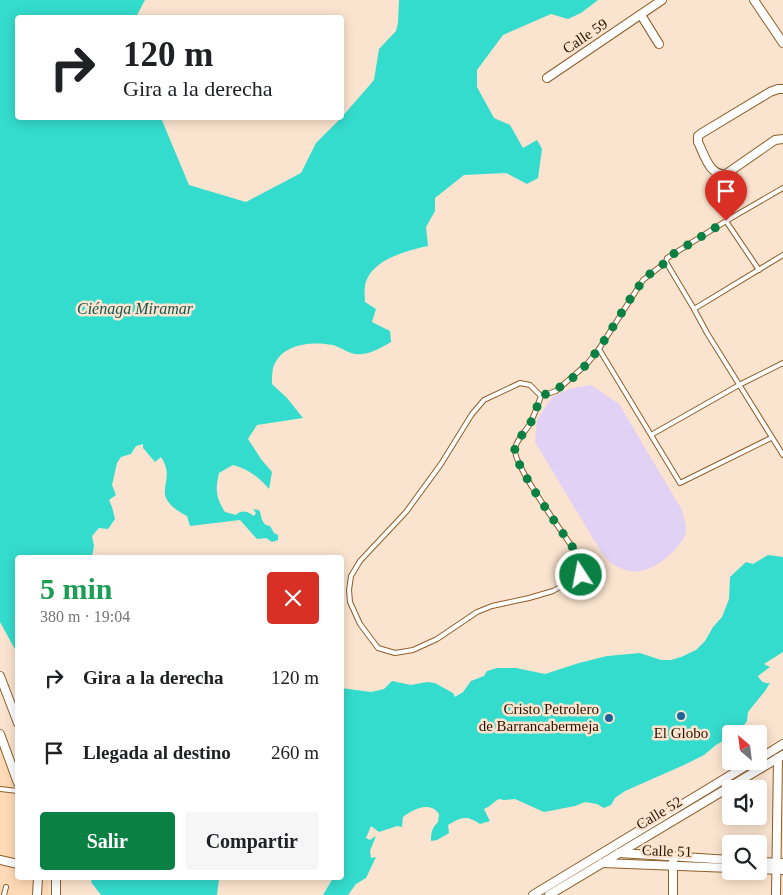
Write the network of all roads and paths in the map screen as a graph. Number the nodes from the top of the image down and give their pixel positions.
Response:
1 (662, 0) edge
2 (754, 0) edge
3 (641, 15) junction
4 (783, 43) edge
5 (659, 44) dead end
6 (547, 78) dead end
7 (783, 89) edge
8 (783, 139) edge
9 (783, 188) edge
10 (726, 221) junction
11 (783, 256) edge
12 (666, 262) junction
13 (759, 270) junction
14 (694, 308) junction
15 (599, 349) junction
16 (783, 363) edge
17 (739, 385) junction
18 (541, 396) junction
19 (652, 435) junction
20 (771, 438) junction
21 (783, 455) edge
22 (0, 676) edge
23 (15, 715) edge
24 (0, 734) edge
25 (783, 744) edge
26 (768, 753) edge
27 (781, 757) edge
28 (739, 770) edge
29 (15, 775) edge
30 (0, 789) edge
31 (15, 791) edge
32 (619, 853) junction
33 (0, 860) edge
34 (722, 860) edge
35 (673, 861) junction
36 (15, 863) edge
37 (602, 863) junction
38 (767, 864) edge
39 (780, 866) edge
40 (722, 867) edge
41 (767, 868) edge
42 (38, 880) edge
43 (56, 880) edge
44 (6, 887) dead end
45 (4, 895) edge
46 (37, 895) edge
47 (56, 895) edge
48 (533, 895) edge
49 (549, 895) edge
50 (673, 895) edge
51 (776, 895) edge

1 - 3 street, Calle 59
2 - 4 street
3 - 5 street
3 - 6 street, Calle 59
7 - 8 street
9 - 10 lane
10 - 12 lane
10 - 13 lane
11 - 13 lane
12 - 14 lane
12 - 15 lane
13 - 14 lane
14 - 17 lane
15 - 18 lane
15 - 19 lane
16 - 17 lane
17 - 19 lane
17 - 20 lane
18 - 18 lane
19 - 20 lane
20 - 21 lane
22 - 23 street
24 - 29 street
25 - 26 street
27 - 32 street, Calle 52
27 - 39 street
28 - 48 street, Calle 52
30 - 31 lane
32 - 35 street, Calle 51
32 - 37 street, Calle 52
33 - 36 street
34 - 35 street, Calle 51
35 - 37 street, Calle 51
35 - 40 street, Calle 51
35 - 50 street
37 - 49 street, Calle 52
38 - 39 street
39 - 41 street
39 - 51 street
42 - 46 street
43 - 47 street
44 - 45 lane

